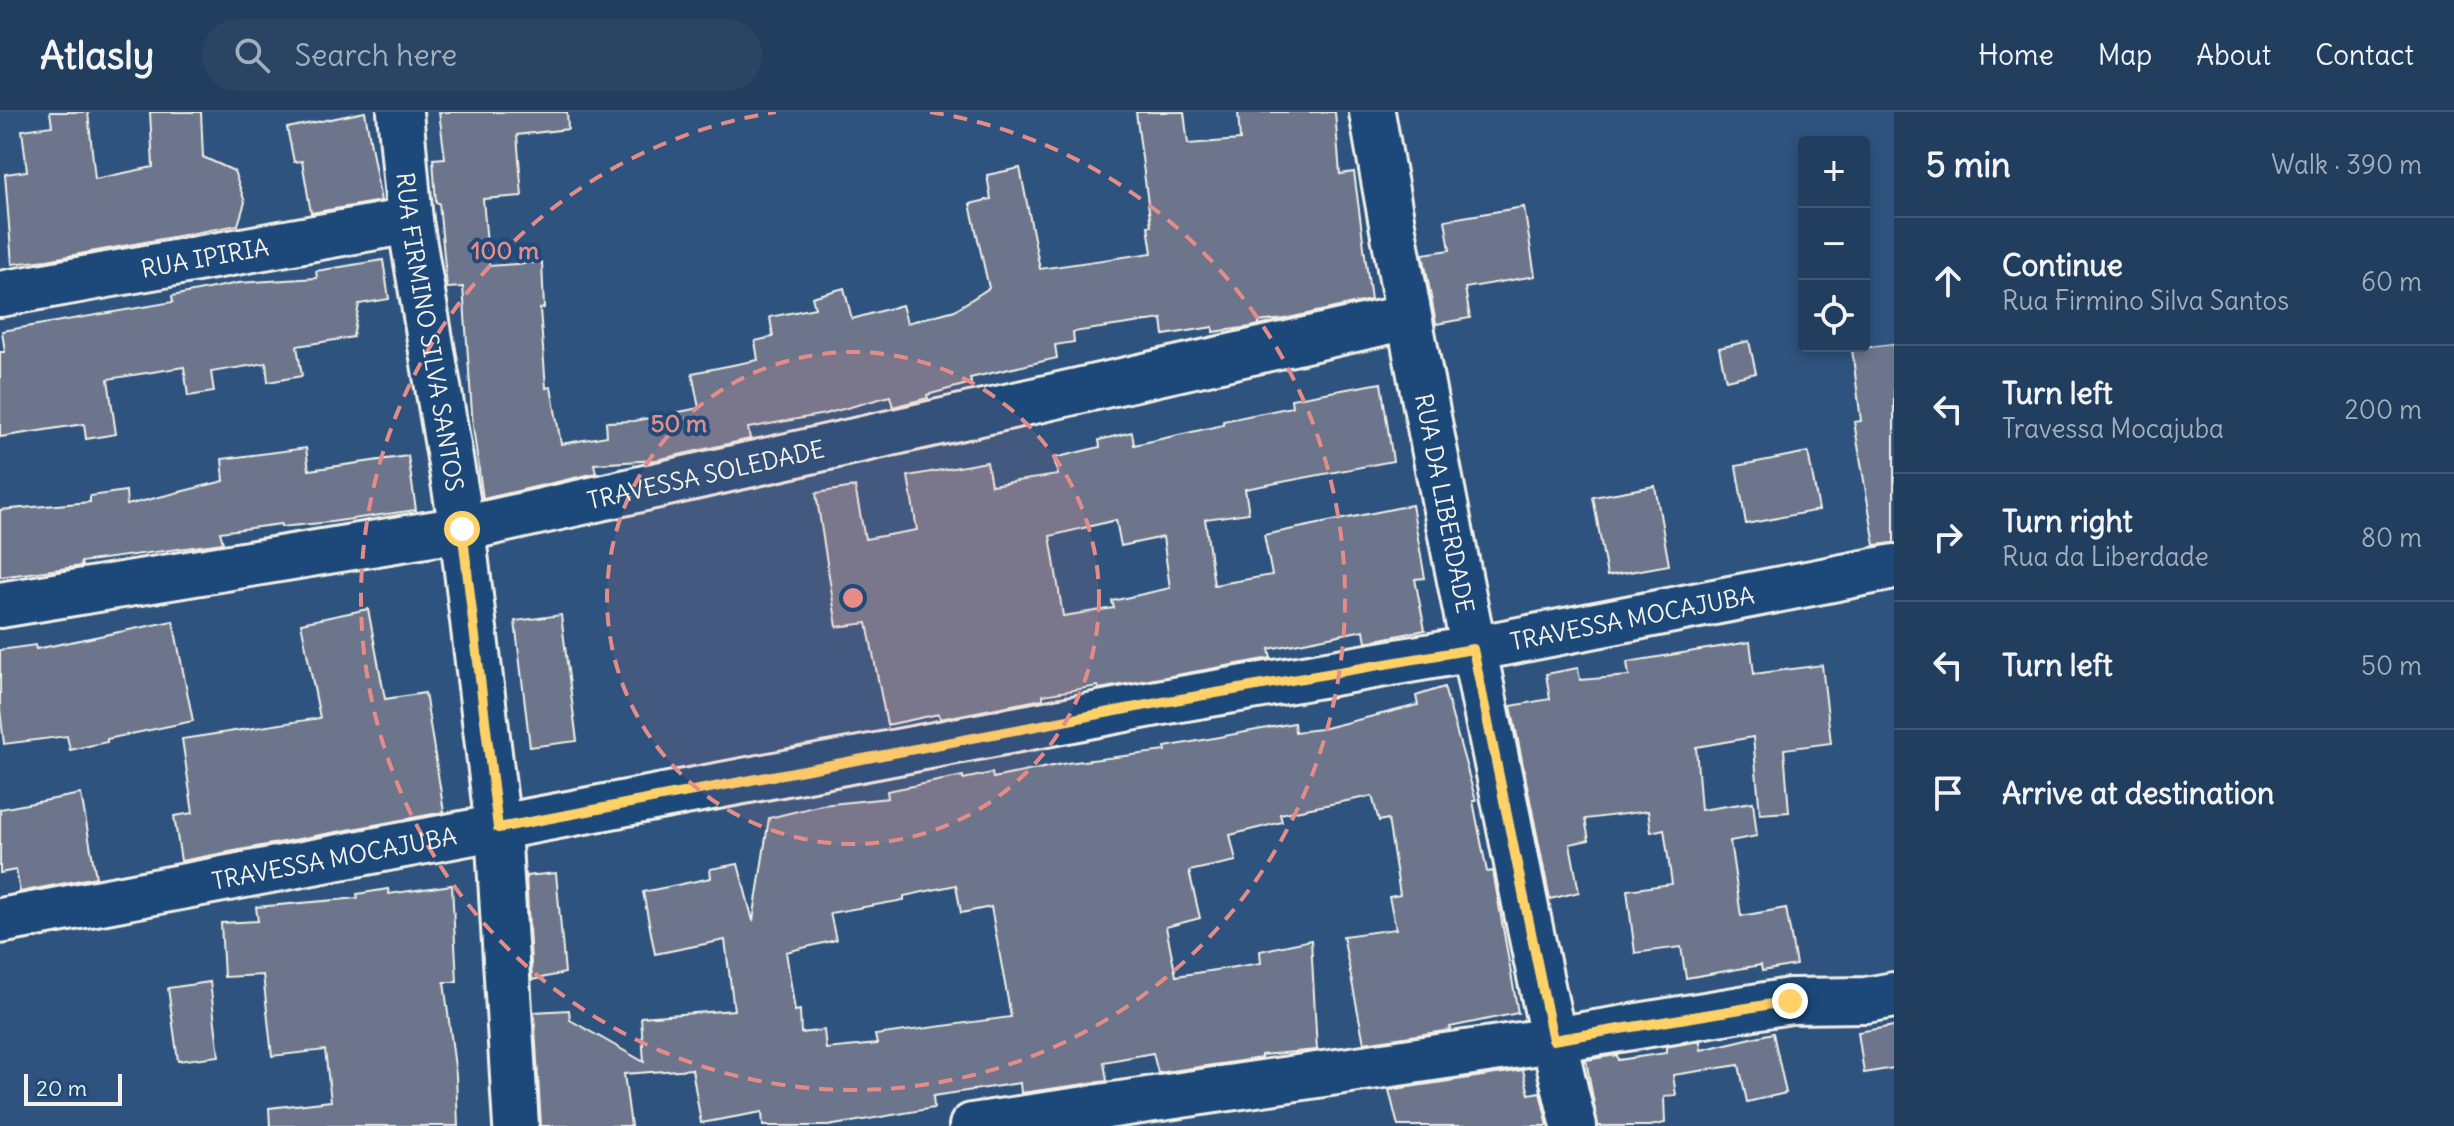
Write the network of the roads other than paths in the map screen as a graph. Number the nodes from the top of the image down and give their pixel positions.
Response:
1 (400, 112) edge
2 (1372, 112) edge
3 (410, 221) junction
4 (0, 294) edge
5 (1408, 317) junction
6 (462, 529) junction
7 (1894, 567) edge
8 (0, 605) edge
9 (1473, 649) junction
10 (498, 828) junction
11 (0, 921) edge
12 (1894, 995) edge
13 (1553, 1040) junction
14 (516, 1126) edge
15 (972, 1126) edge
16 (1574, 1126) edge

1 - 3 street, RUA FIRMINO SILVA SANTOS
2 - 5 street, RUA DA LIBERDADE
3 - 4 street, RUA IPIRIA
3 - 6 street, RUA FIRMINO SILVA SANTOS
5 - 6 street, TRAVESSA SOLEDADE
5 - 9 street, RUA DA LIBERDADE
6 - 8 street, TRAVESSA SOLEDADE
6 - 10 street, RUA FIRMINO SILVA SANTOS
7 - 9 street, TRAVESSA MOCAJUBA
9 - 10 street, TRAVESSA MOCAJUBA
9 - 13 street, RUA DA LIBERDADE
10 - 11 street, TRAVESSA MOCAJUBA
10 - 14 street, RUA FIRMINO SILVA SANTOS
12 - 13 street
13 - 15 street
13 - 16 street, RUA DA LIBERDADE

